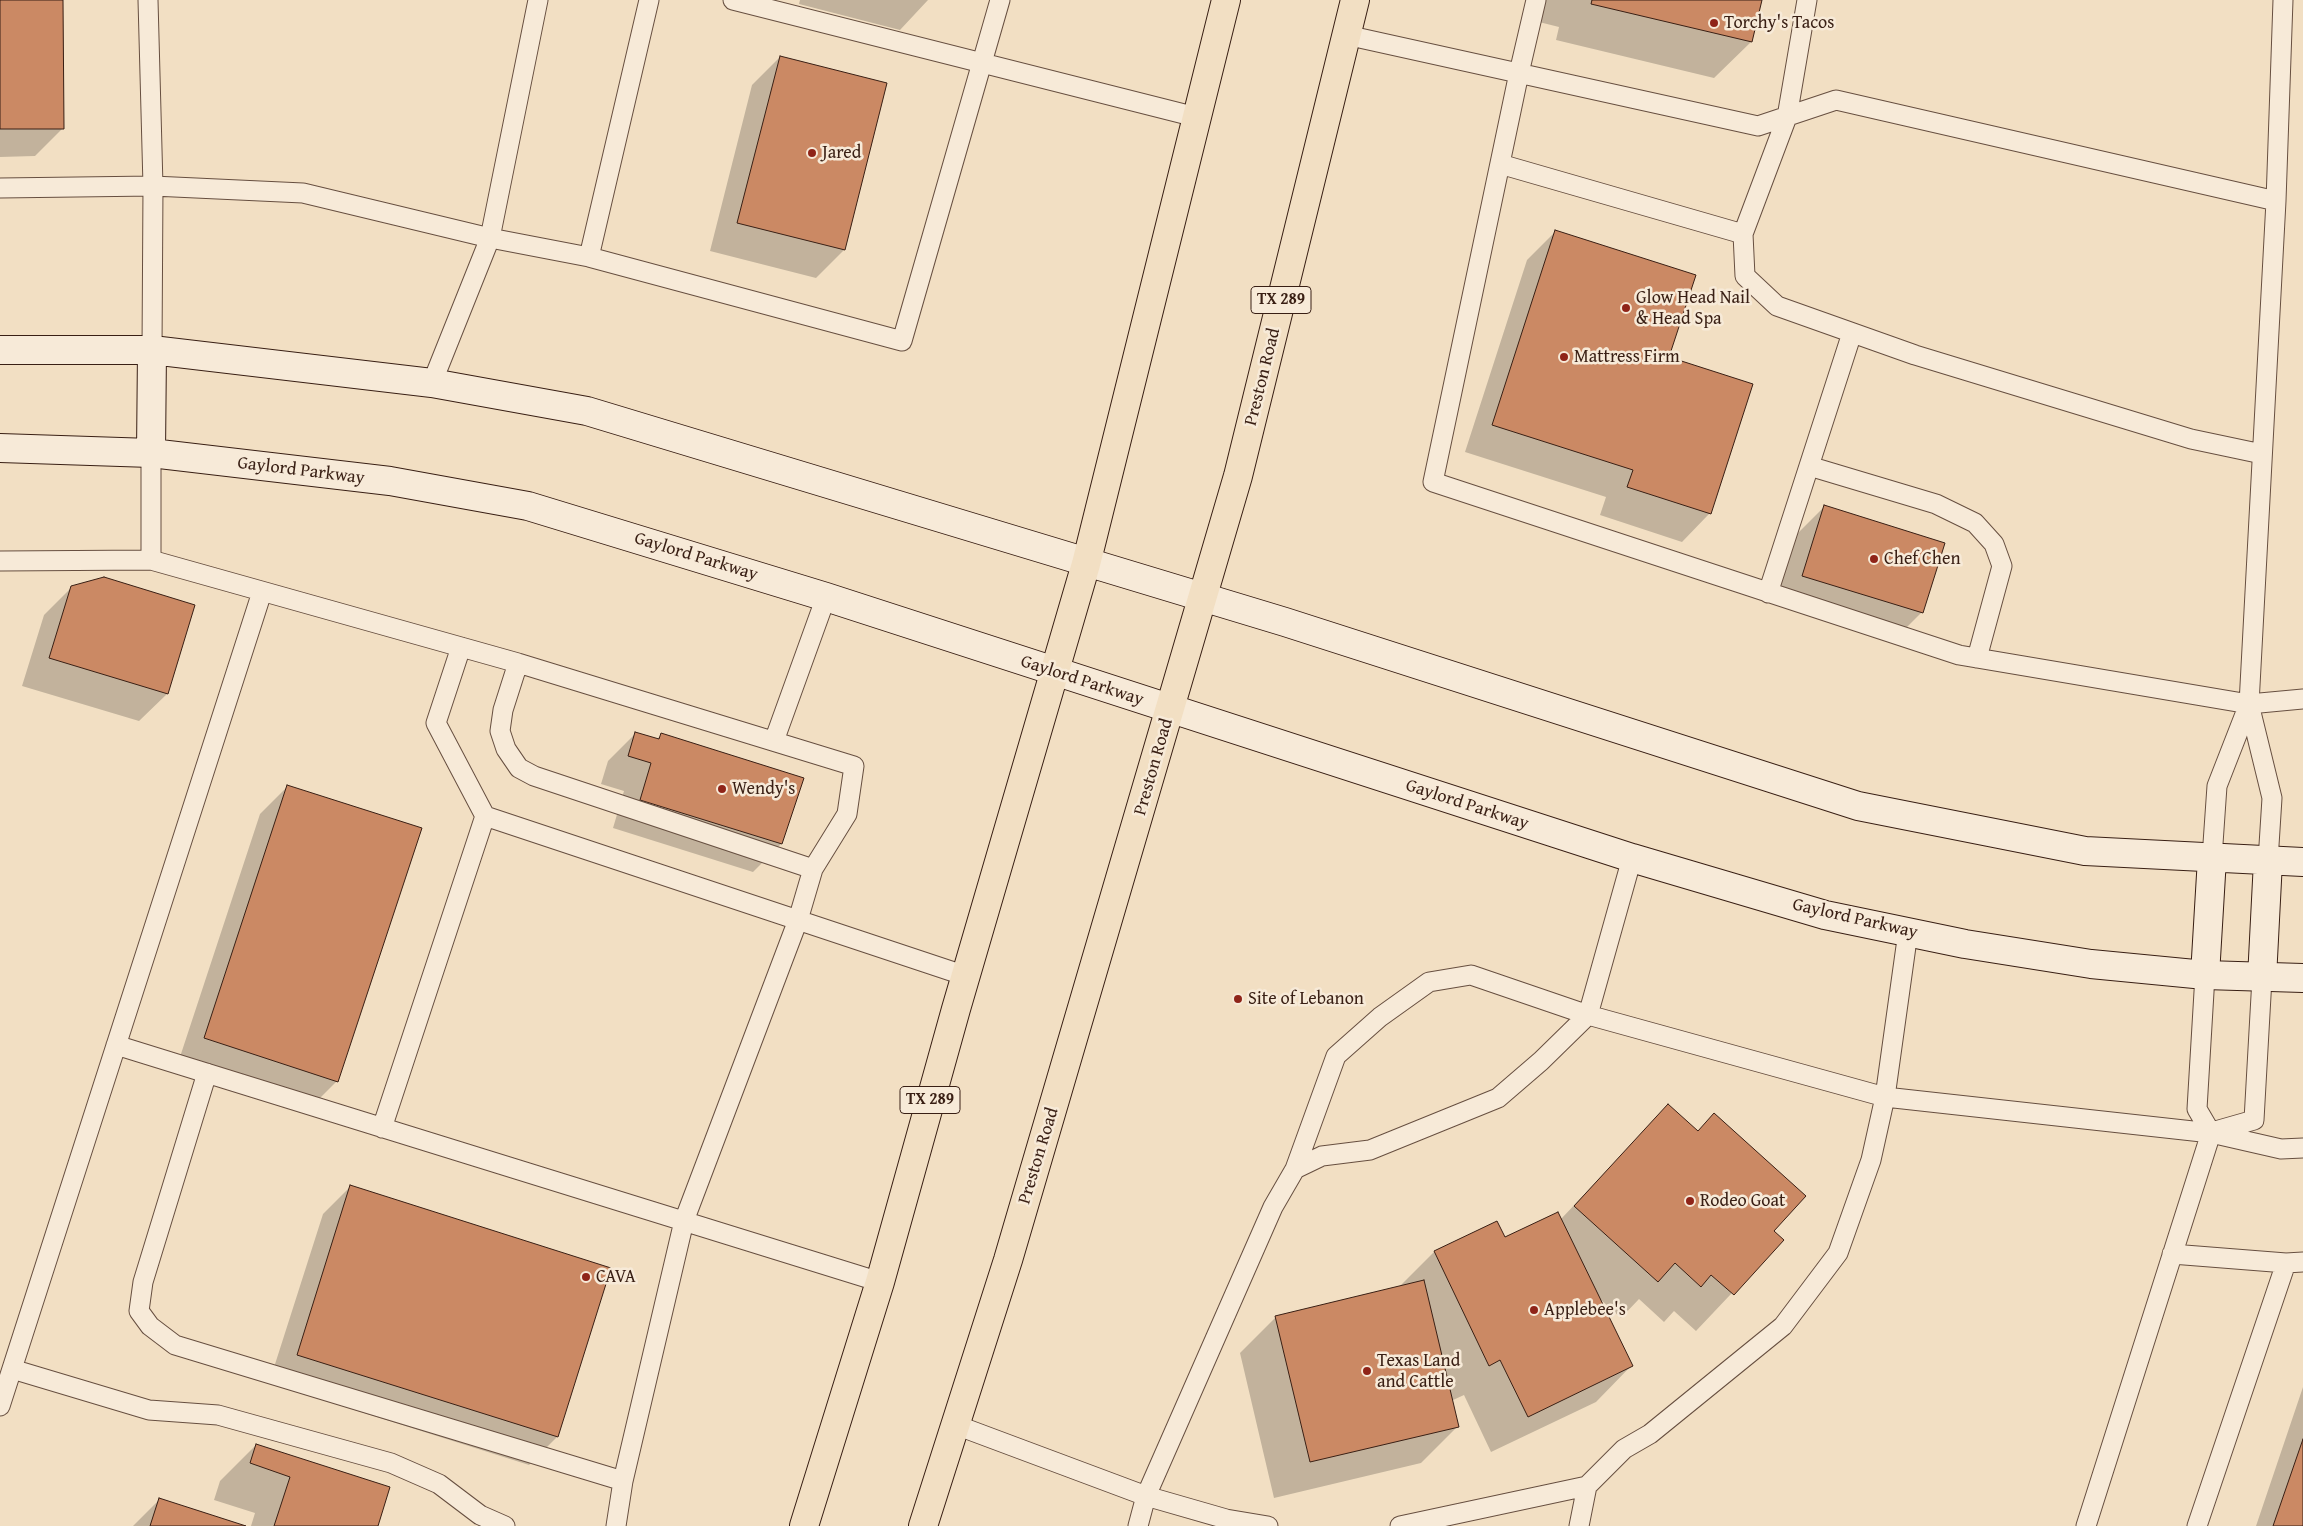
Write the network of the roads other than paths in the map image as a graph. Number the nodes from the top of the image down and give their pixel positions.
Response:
1 (148, 0) edge
2 (538, 0) edge
3 (649, 0) edge
4 (733, 0) edge
5 (1000, 0) edge
6 (1226, 0) edge
7 (1355, 0) edge
8 (1536, 0) edge
9 (1807, 0) edge
10 (2283, 0) edge
11 (1346, 35) junction
12 (982, 63) junction
13 (1519, 73) junction
14 (1787, 116) junction
15 (1196, 117) junction
16 (1500, 164) junction
17 (153, 186) junction
18 (0, 188) edge
19 (2276, 201) junction
20 (1743, 234) junction
21 (490, 238) junction
22 (590, 257) junction
23 (1852, 334) junction
24 (0, 350) edge
25 (152, 350) junction
26 (432, 383) junction
27 (0, 448) edge
28 (151, 453) junction
29 (2262, 454) junction
30 (1809, 466) junction
31 (151, 560) junction
32 (0, 561) edge
33 (1086, 564) junction
34 (262, 592) junction
35 (1768, 593) junction
36 (826, 597) junction
37 (1203, 598) junction
38 (461, 647) junction
39 (1977, 658) junction
40 (518, 663) junction
41 (1055, 673) junction
42 (2303, 699) edge
43 (2249, 704) junction
44 (1171, 711) junction
45 (774, 741) junction
46 (485, 816) junction
47 (1632, 858) junction
48 (2212, 858) junction
49 (2268, 861) junction
50 (2303, 862) edge
51 (813, 869) junction
52 (798, 920) junction
53 (1908, 932) junction
54 (2205, 975) junction
55 (966, 976) junction
56 (2262, 978) junction
57 (2303, 978) edge
58 (1588, 1015) junction
59 (116, 1045) junction
60 (207, 1074) junction
61 (1885, 1097) junction
62 (382, 1128) junction
63 (2211, 1133) junction
64 (2303, 1148) edge
65 (1295, 1169) junction
66 (684, 1221) junction
67 (2172, 1254) junction
68 (2294, 1263) edge
69 (880, 1282) junction
70 (12, 1368) junction
71 (0, 1406) edge
72 (956, 1425) junction
73 (623, 1481) junction
74 (1587, 1486) junction
75 (1146, 1496) junction
76 (505, 1526) edge
77 (616, 1526) edge
78 (804, 1526) edge
79 (923, 1526) edge
80 (1138, 1526) edge
81 (1268, 1526) edge
82 (1400, 1526) edge
83 (1579, 1526) edge
84 (2086, 1526) edge
85 (2197, 1526) edge

1 - 17 lane
2 - 21 lane
3 - 22 lane
4 - 12 lane
5 - 12 lane
6 - 15 main road, TX 289
7 - 11 main road, Preston Road / TX 289
8 - 13 lane
9 - 14 lane
10 - 19 lane
11 - 13 lane
11 - 37 main road, Preston Road / TX 289
12 - 15 lane
12 - 22 lane
13 - 14 lane
13 - 16 lane
14 - 19 lane
14 - 20 lane
15 - 33 main road, TX 289
16 - 20 lane
16 - 35 lane
17 - 18 lane
17 - 21 lane
17 - 25 lane
19 - 29 lane
20 - 23 lane
21 - 22 lane
21 - 26 lane
23 - 29 lane
23 - 30 lane
24 - 25 street
25 - 26 street
25 - 28 street
26 - 33 street
27 - 28 street, Gaylord Parkway
28 - 31 lane
28 - 36 street, Gaylord Parkway
29 - 43 lane
30 - 35 lane
30 - 39 lane
31 - 32 lane
31 - 34 lane
33 - 37 street
33 - 41 main road, TX 289
34 - 38 lane
34 - 59 lane
35 - 39 lane
36 - 41 street, Gaylord Parkway
36 - 45 lane
37 - 44 main road, Preston Road / TX 289
37 - 48 street
38 - 40 lane
38 - 46 lane
39 - 43 lane
40 - 45 lane
40 - 51 lane
41 - 44 street, Gaylord Parkway
41 - 55 main road, TX 289
42 - 43 lane
43 - 48 lane
43 - 49 lane
44 - 47 street, Gaylord Parkway
44 - 72 main road, Preston Road / TX 289
45 - 51 lane
46 - 52 lane
46 - 62 lane
47 - 53 street, Gaylord Parkway
47 - 58 lane
48 - 49 street
48 - 54 street
49 - 50 street
49 - 56 street
51 - 52 lane
52 - 55 lane
52 - 66 lane
53 - 54 street, Gaylord Parkway
53 - 61 lane
54 - 56 street, Gaylord Parkway
54 - 63 lane
55 - 69 main road, TX 289
56 - 57 street, Gaylord Parkway
56 - 63 lane
58 - 61 lane
58 - 65 lane
58 - 65 lane
59 - 60 lane
59 - 70 lane
60 - 62 lane
60 - 73 lane
61 - 63 lane
61 - 74 lane
62 - 66 lane
63 - 64 lane
63 - 67 lane
65 - 75 lane
66 - 69 lane
66 - 73 lane
67 - 68 lane
67 - 84 lane
68 - 85 lane
69 - 78 main road, TX 289
70 - 71 lane
70 - 76 lane
72 - 75 lane
72 - 79 main road, Preston Road / TX 289
73 - 77 lane
74 - 82 lane
74 - 83 lane
75 - 80 lane
75 - 81 lane

